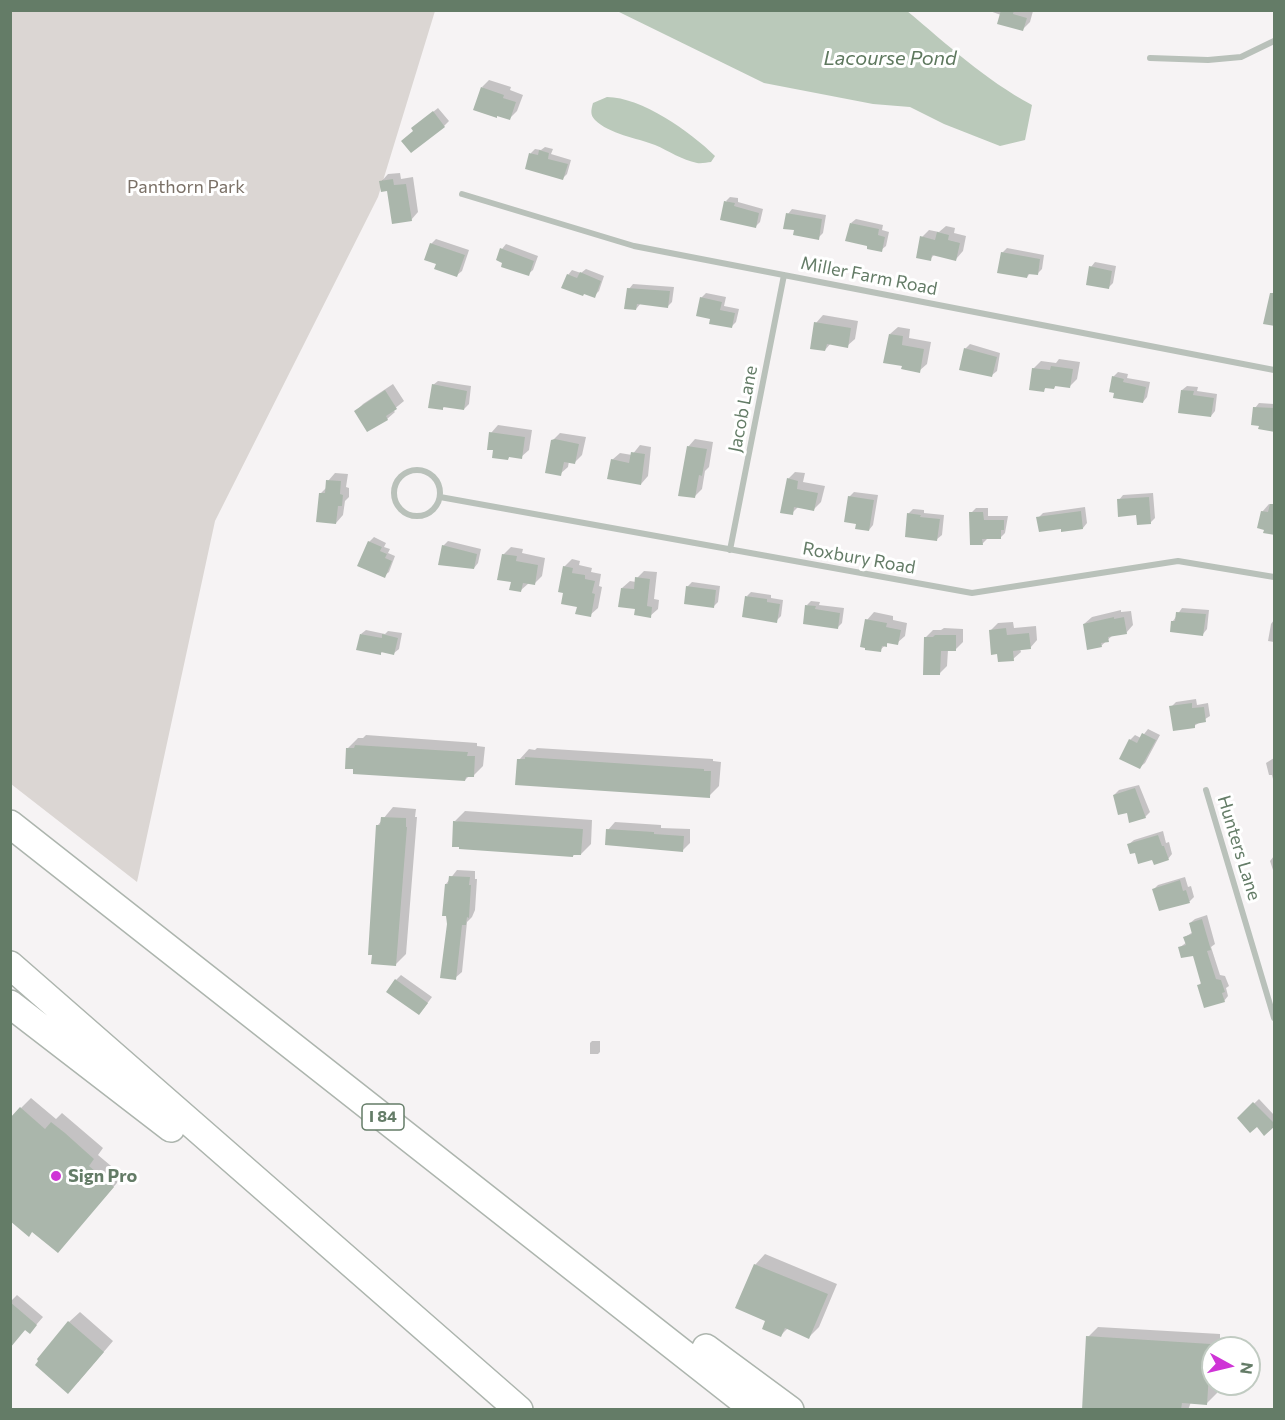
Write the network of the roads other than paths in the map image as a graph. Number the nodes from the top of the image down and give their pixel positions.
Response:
1 (1275, 41) edge
2 (1150, 58) dead end
3 (462, 194) dead end
4 (784, 274) junction
5 (1275, 370) edge
6 (440, 497) junction
7 (730, 550) junction
8 (1275, 577) edge
9 (1206, 790) dead end
10 (10, 824) edge
11 (10, 965) edge
12 (10, 1004) edge
13 (1275, 1018) edge
14 (498, 1207) junction
15 (430, 1331) junction
16 (519, 1410) edge
17 (755, 1410) edge
18 (790, 1410) edge

1 - 2 street
3 - 4 street, Miller Farm Road
4 - 5 street, Miller Farm Road
4 - 7 street, Jacob Lane
6 - 6 street
6 - 7 street, Roxbury Road
7 - 8 street, Roxbury Road
9 - 13 street, Hunters Lane
10 - 14 highway, I 84
11 - 15 highway
12 - 15 highway
14 - 17 highway, I 84
14 - 18 highway
15 - 16 highway

